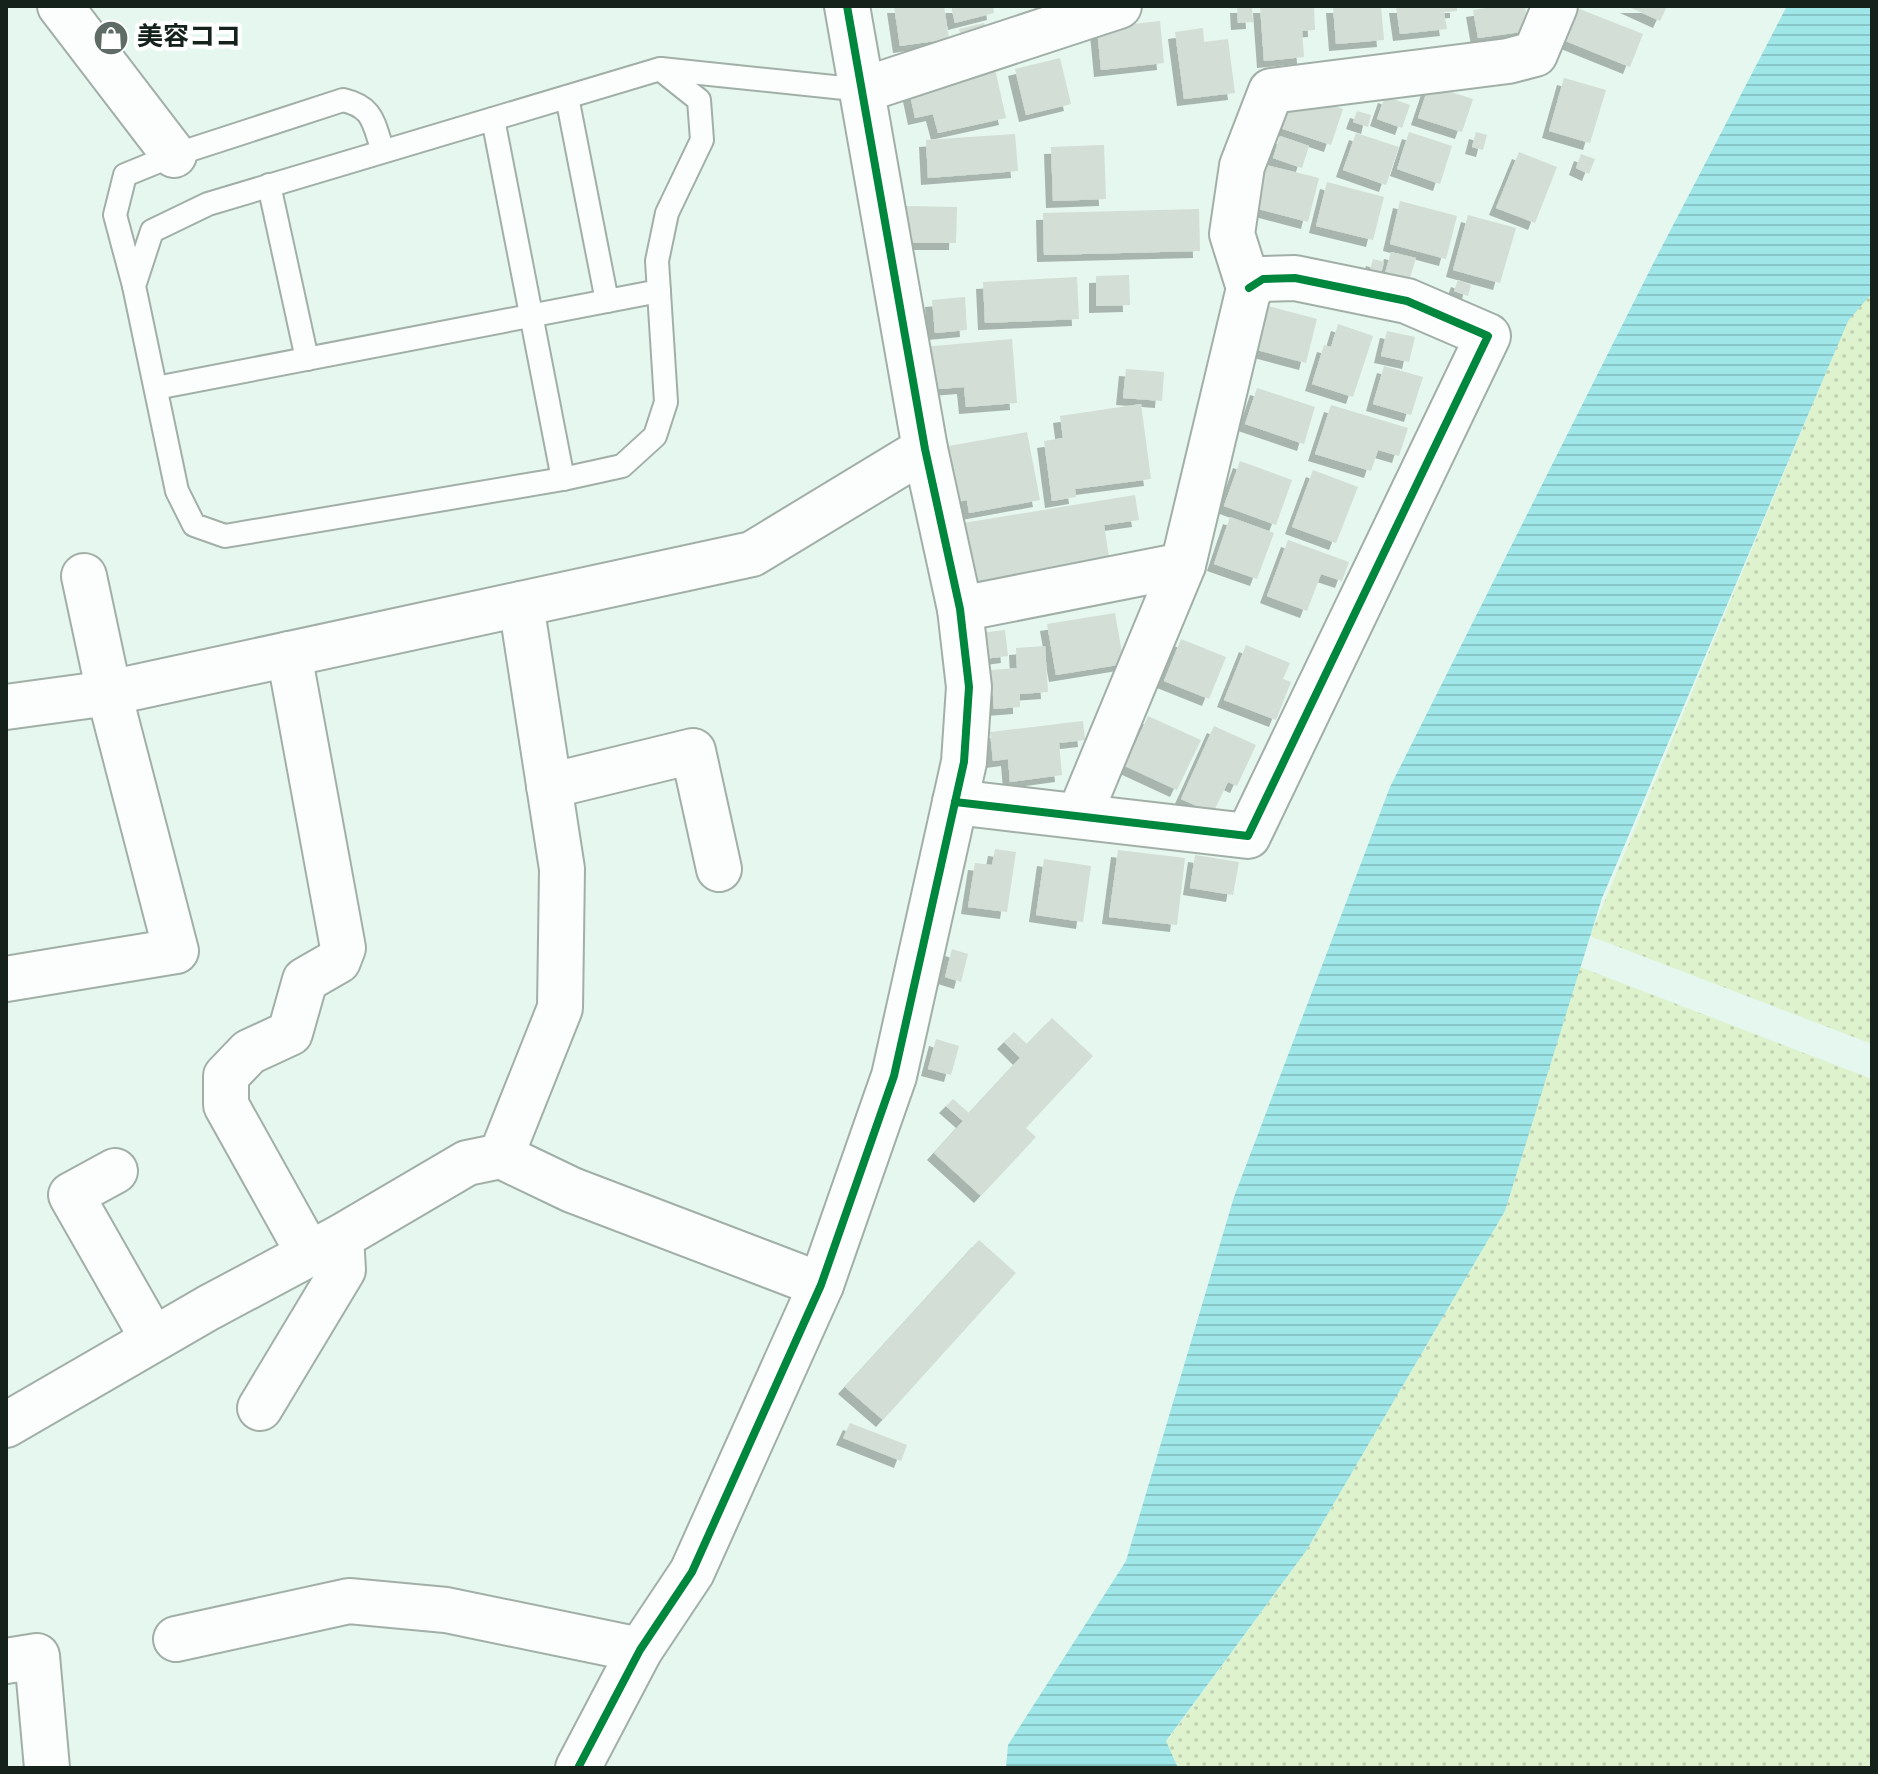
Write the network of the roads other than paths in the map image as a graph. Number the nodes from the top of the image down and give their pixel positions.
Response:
1 (60, 6) edge
2 (847, 6) edge
3 (1119, 6) edge
4 (1555, 6) edge
5 (660, 69) junction
6 (863, 90) junction
7 (567, 97) junction
8 (493, 119) junction
9 (383, 151) junction
10 (174, 155) junction
11 (269, 185) junction
12 (134, 286) junction
13 (1249, 288) junction
14 (659, 291) junction
15 (607, 301) junction
16 (531, 315) junction
17 (307, 359) junction
18 (156, 388) junction
19 (925, 449) junction
20 (563, 479) junction
21 (1183, 565) junction
22 (84, 576) dead end
23 (521, 604) junction
24 (960, 609) junction
25 (289, 654) junction
26 (109, 693) junction
27 (6, 707) edge
28 (549, 786) junction
29 (955, 802) junction
30 (1079, 816) junction
31 (719, 869) dead end
32 (6, 979) edge
33 (501, 1156) junction
34 (115, 1171) dead end
35 (325, 1246) junction
36 (821, 1285) junction
37 (153, 1339) junction
38 (260, 1408) dead end
39 (6, 1425) edge
40 (176, 1639) dead end
41 (640, 1650) junction
42 (6, 1661) edge
43 (47, 1768) edge
44 (578, 1768) edge

1 - 10 street
2 - 6 street
3 - 6 street
4 - 13 street
5 - 6 lane
5 - 7 lane
5 - 14 lane
6 - 19 street
7 - 8 lane
7 - 15 lane
8 - 9 lane
8 - 16 lane
9 - 10 lane
9 - 11 lane
10 - 12 lane
11 - 12 lane
11 - 17 lane
12 - 18 lane
13 - 21 street
13 - 30 street
14 - 15 lane
14 - 20 lane
15 - 16 lane
16 - 17 lane
16 - 20 lane
17 - 18 lane
18 - 20 lane
19 - 23 street
19 - 24 street
21 - 24 street
21 - 30 street
22 - 26 street
23 - 25 street
23 - 28 street
24 - 29 street
25 - 26 street
25 - 35 street
26 - 27 street
26 - 32 street
28 - 31 street
28 - 33 street
29 - 30 street
29 - 36 street
33 - 35 street
33 - 36 street
34 - 37 street
35 - 37 street
35 - 38 street
36 - 41 street
37 - 39 street
40 - 41 street
41 - 44 street
42 - 43 street

